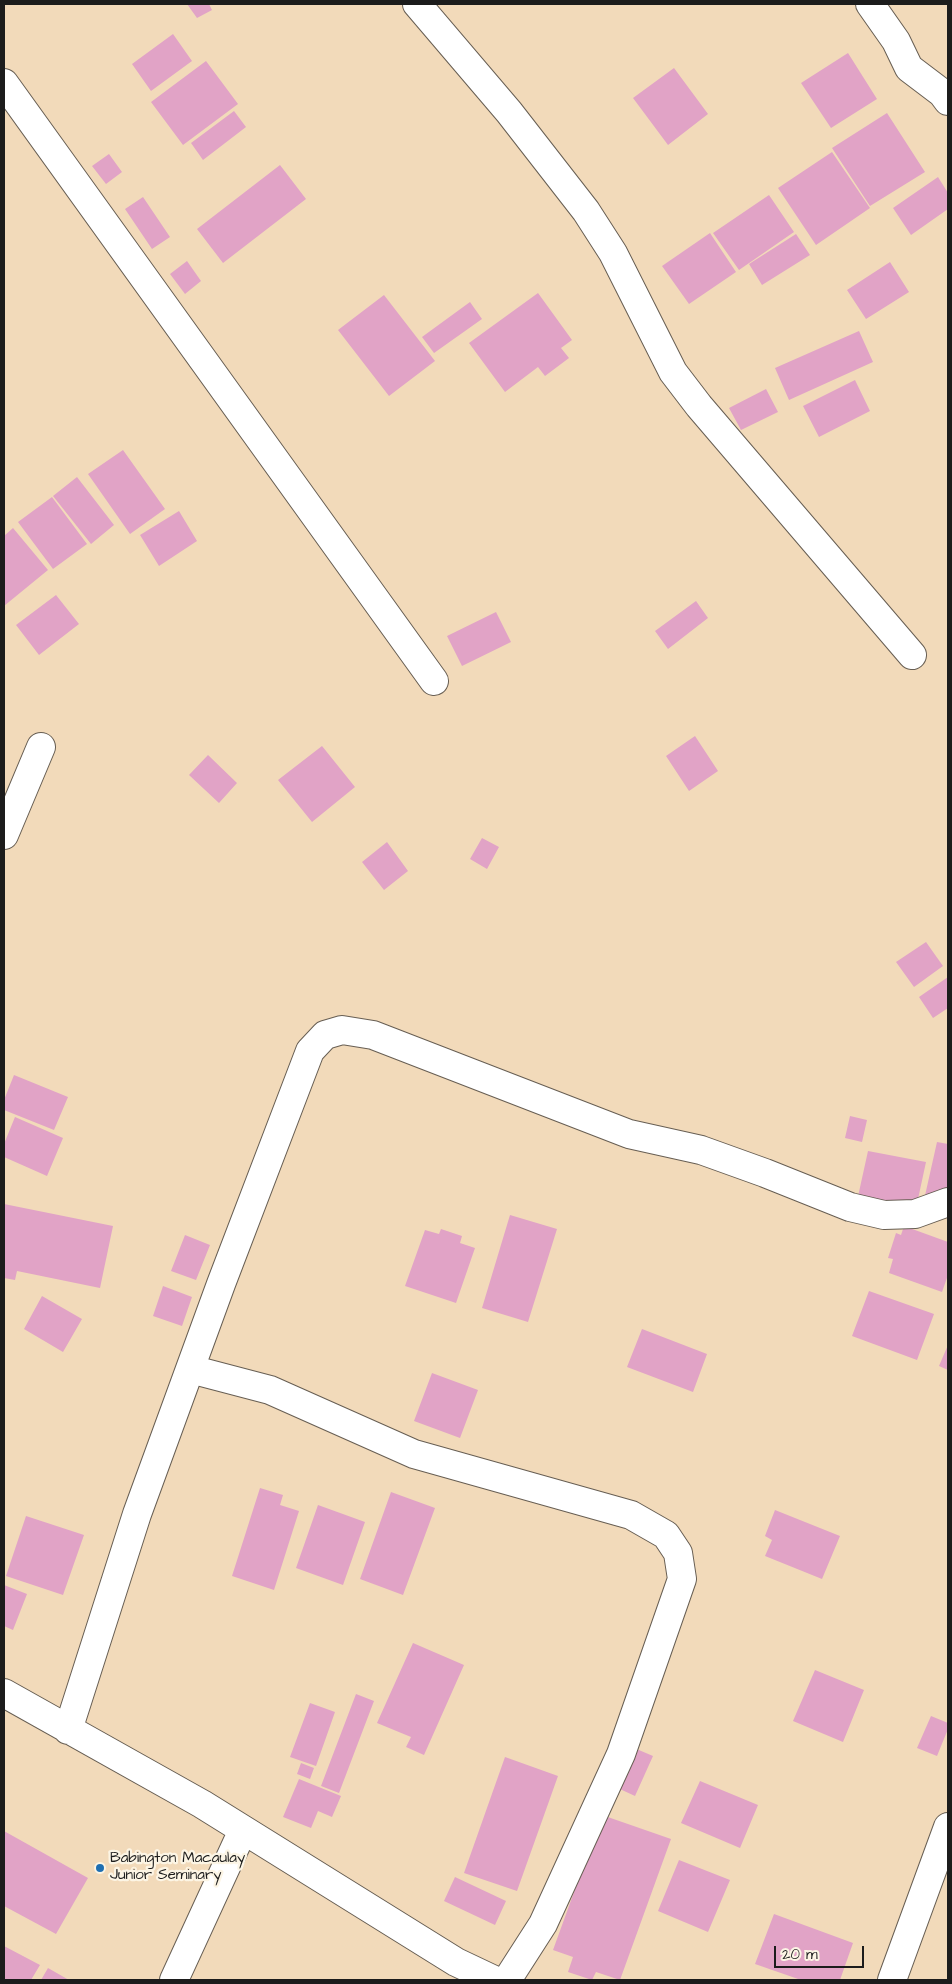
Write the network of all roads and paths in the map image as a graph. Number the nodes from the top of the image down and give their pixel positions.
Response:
1 (418, 4) edge
2 (870, 4) edge
3 (5, 86) edge
4 (948, 101) edge
5 (912, 655) dead end
6 (434, 680) dead end
7 (41, 747) dead end
8 (4, 834) edge
9 (948, 1202) edge
10 (190, 1369) junction
11 (4, 1693) edge
12 (68, 1730) junction
13 (948, 1827) edge
14 (243, 1830) junction
15 (174, 1980) edge
16 (494, 1980) edge
17 (507, 1980) edge
18 (892, 1980) edge

1 - 5 street
2 - 4 street
3 - 6 street
7 - 8 street
9 - 10 street
10 - 12 street
10 - 17 street
11 - 12 street
12 - 14 street
13 - 18 street
14 - 15 street
14 - 16 street

